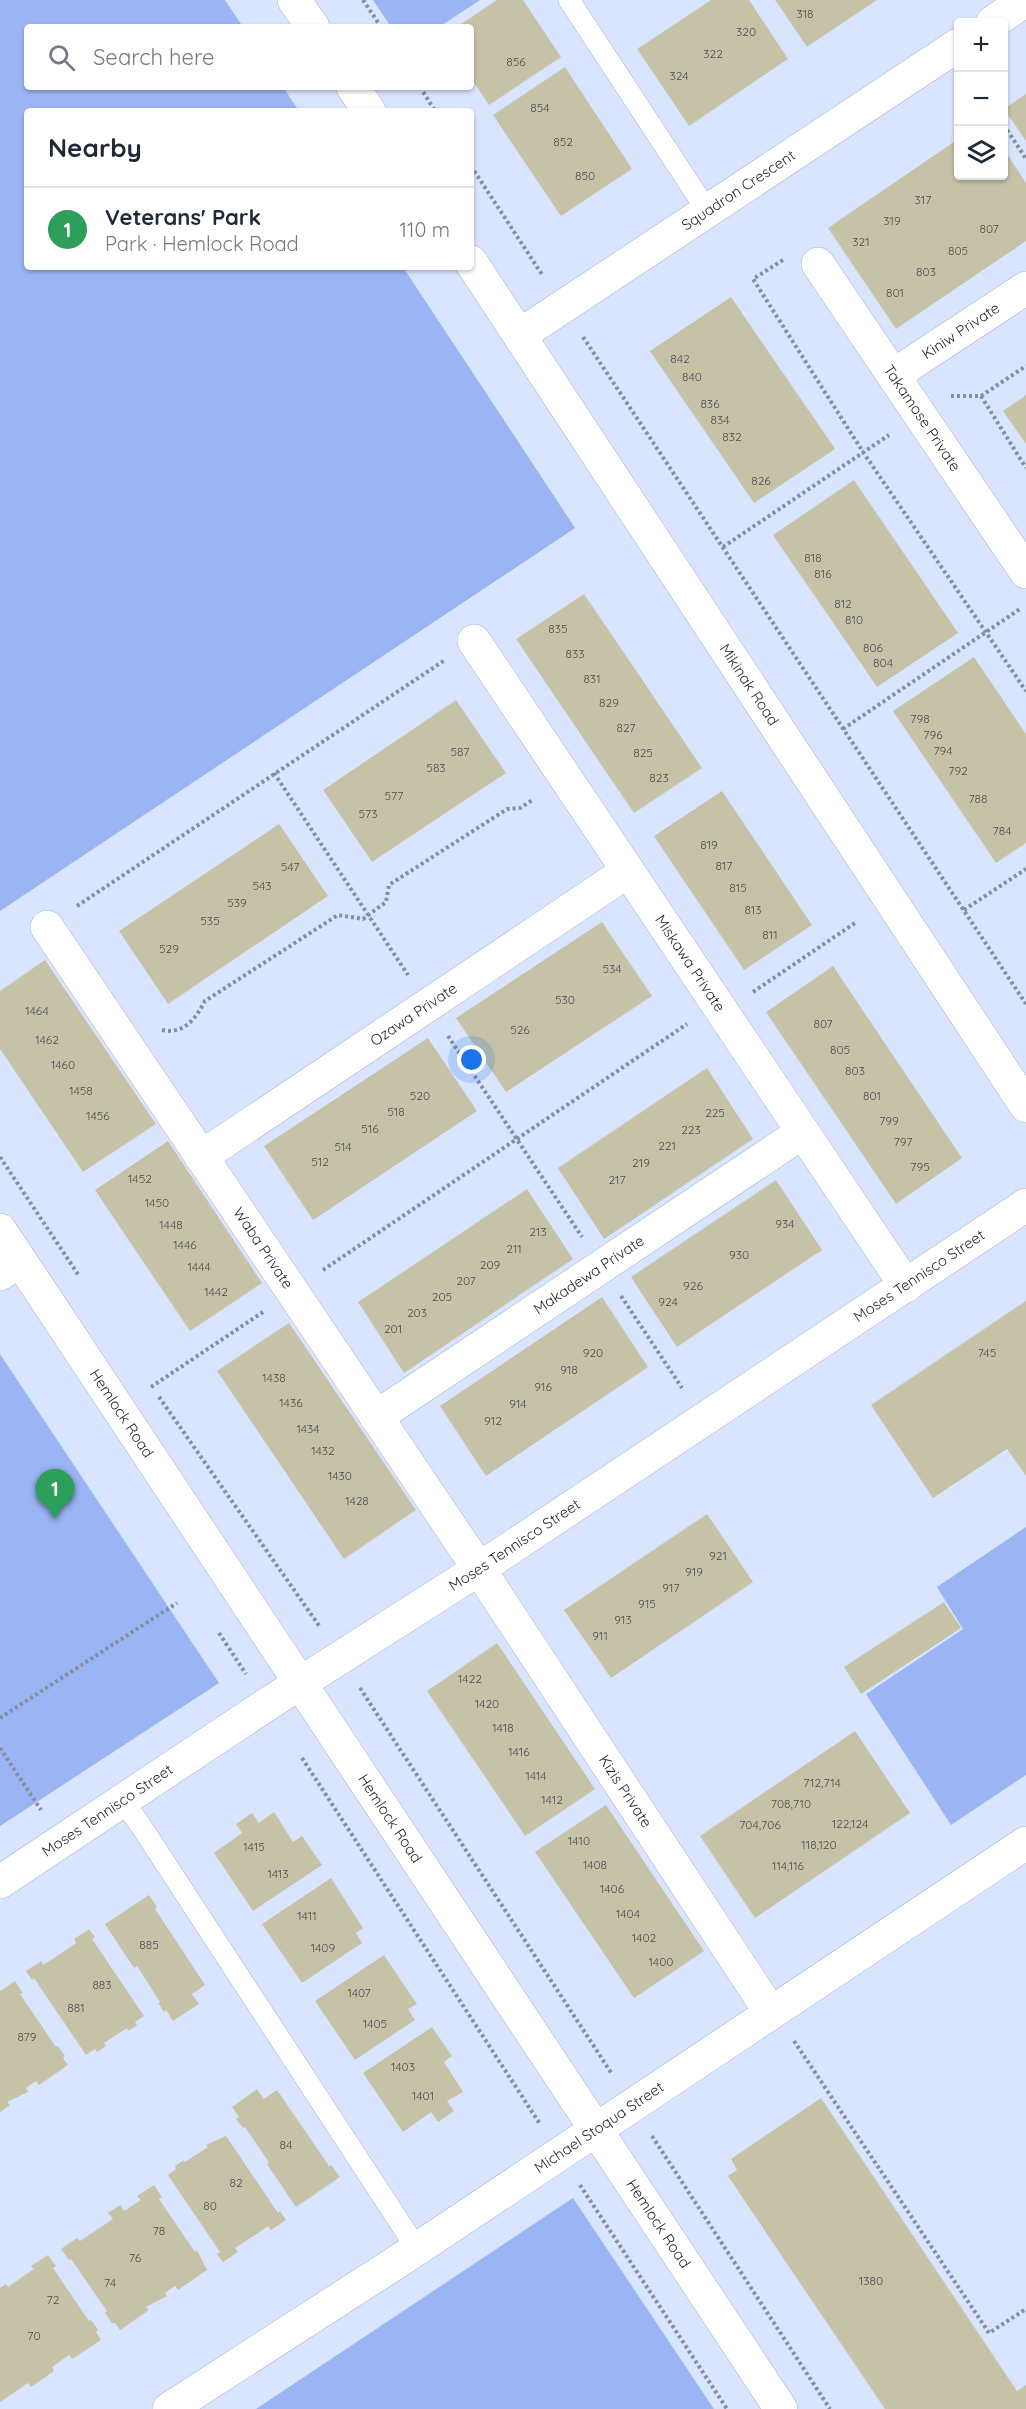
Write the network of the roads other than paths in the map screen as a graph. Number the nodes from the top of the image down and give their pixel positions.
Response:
1 (294, 0) edge
2 (569, 0) edge
3 (1026, 0) edge
4 (999, 18) edge
5 (311, 24) edge
6 (954, 48) edge
7 (355, 90) edge
8 (367, 108) edge
9 (708, 212) junction
10 (818, 264) road end
11 (474, 266) edge
12 (1026, 288) edge
13 (520, 335) junction
14 (894, 375) junction
15 (1026, 573) edge
16 (474, 641) road end
17 (628, 871) junction
18 (46, 927) road end
19 (1026, 1106) edge
20 (803, 1132) junction
21 (201, 1157) junction
22 (1026, 1205) edge
23 (0, 1230) edge
24 (10, 1267) edge
25 (906, 1286) junction
26 (376, 1417) junction
27 (479, 1569) junction
28 (301, 1683) junction
29 (123, 1801) junction
30 (1026, 1843) edge
31 (0, 1882) edge
32 (782, 2025) junction
33 (597, 2129) junction
34 (417, 2249) junction
35 (169, 2409) edge
36 (781, 2409) edge

1 - 5 street
2 - 9 lane
3 - 4 street
6 - 9 street, Squadron Crescent
7 - 8 street
9 - 13 street, Squadron Crescent
10 - 14 street, Takamose Private
11 - 13 street, Mikinak Road
12 - 14 street, Kiniw Private
13 - 19 street, Mikinak Road
14 - 15 street, Takamose Private
16 - 17 street, Miskawa Private
17 - 20 street, Miskawa Private
17 - 21 street, Ozawa Private
18 - 21 street, Waba Private
20 - 25 street, Miskawa Private
20 - 26 street, Makadewa Private
21 - 26 street, Waba Private
22 - 25 street, Moses Tennisco Street
23 - 24 street, Hemlock Road
24 - 28 street, Hemlock Road
25 - 27 street, Moses Tennisco Street
26 - 27 street, Waba Private
27 - 28 street, Moses Tennisco Street
27 - 32 street, Kizis Private
28 - 29 street, Moses Tennisco Street
28 - 33 street, Hemlock Road
29 - 31 street, Moses Tennisco Street
29 - 34 lane
30 - 32 street, Michael Stoqua Street
32 - 33 street, Michael Stoqua Street
33 - 34 street, Michael Stoqua Street
33 - 36 street, Hemlock Road
34 - 35 street, Michael Stoqua Street

